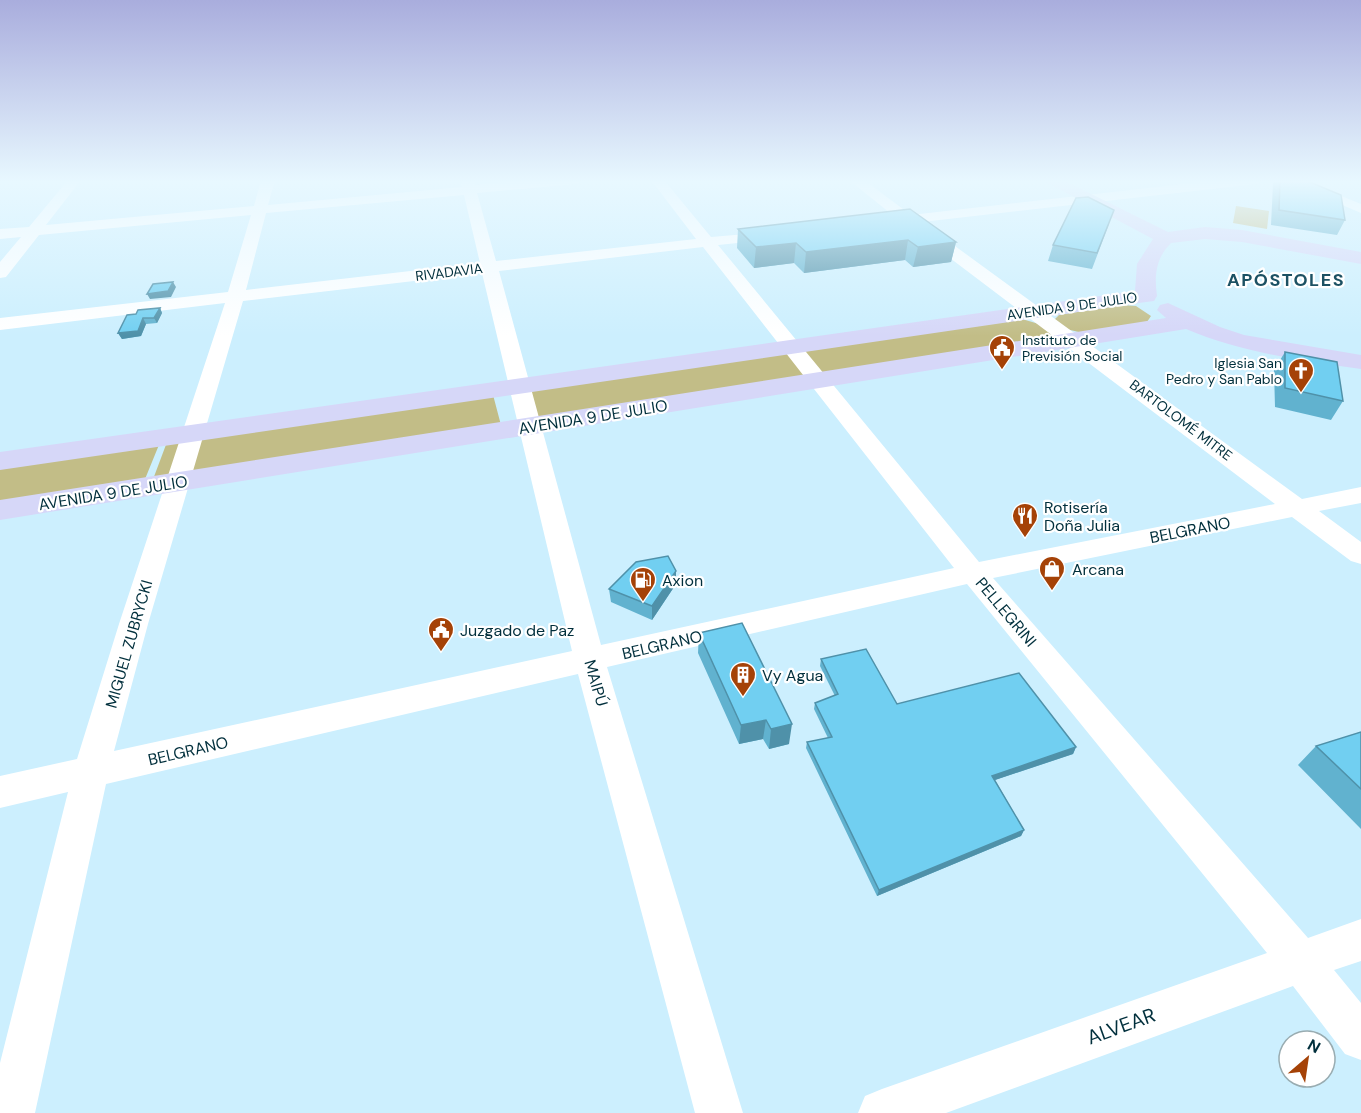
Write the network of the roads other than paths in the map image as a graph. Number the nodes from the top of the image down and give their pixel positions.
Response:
1 (23, 232) edge
2 (33, 232) edge
3 (254, 232) edge
4 (480, 232) edge
5 (699, 232) edge
6 (925, 232) edge
7 (1153, 232) edge
8 (789, 233) edge
9 (1205, 233) joint
10 (0, 234) edge
11 (1165, 238) junction
12 (707, 242) junction
13 (1361, 258) edge
14 (490, 267) junction
15 (0, 273) edge
16 (1146, 296) junction
17 (234, 297) junction
18 (1033, 311) junction
19 (1186, 322) junction
20 (0, 324) edge
21 (1074, 341) junction
22 (791, 346) junction
23 (1361, 362) edge
24 (818, 380) junction
25 (518, 386) junction
26 (531, 428) junction
27 (194, 433) junction
28 (0, 461) edge
29 (175, 484) junction
30 (1361, 495) edge
31 (1299, 508) junction
32 (0, 510) edge
33 (1361, 555) edge
34 (973, 573) junction
35 (590, 661) junction
36 (91, 772) junction
37 (0, 792) edge
38 (1361, 940) edge
39 (1300, 961) junction
40 (1361, 1038) edge
41 (11, 1113) edge
42 (719, 1113) edge
43 (882, 1113) edge

1 - 10 street
2 - 15 street
3 - 17 street, MIGUEL ZUBRYCKI
4 - 14 street, MAIPÚ
5 - 12 street, PELLEGRINI
6 - 18 street, BARTOLOMÉ MITRE
7 - 11 main road
8 - 12 street, RIVADAVIA
9 - 11 main road
9 - 13 main road
11 - 16 main road
12 - 14 street, RIVADAVIA
12 - 22 street, PELLEGRINI
14 - 17 street, RIVADAVIA
14 - 25 street, MAIPÚ
16 - 18 main road, AVENIDA 9 DE JULIO
16 - 19 main road
17 - 20 street, RIVADAVIA
17 - 27 street, MIGUEL ZUBRYCKI
18 - 21 street, BARTOLOMÉ MITRE
18 - 22 main road, AVENIDA 9 DE JULIO
19 - 21 main road, AVENIDA 9 DE JULIO
19 - 23 main road
21 - 24 main road, AVENIDA 9 DE JULIO
21 - 31 street, BARTOLOMÉ MITRE
22 - 24 street, PELLEGRINI
22 - 25 main road, AVENIDA 9 DE JULIO
24 - 26 main road, AVENIDA 9 DE JULIO
24 - 34 street, PELLEGRINI
25 - 26 street, MAIPÚ
25 - 27 main road, AVENIDA 9 DE JULIO
26 - 29 main road, AVENIDA 9 DE JULIO
26 - 35 street, MAIPÚ
27 - 28 main road, AVENIDA 9 DE JULIO
27 - 29 street, MIGUEL ZUBRYCKI
29 - 32 main road, AVENIDA 9 DE JULIO
29 - 36 street, MIGUEL ZUBRYCKI
30 - 31 street, BELGRANO
31 - 33 street, BARTOLOMÉ MITRE
31 - 34 street, BELGRANO
34 - 35 street, BELGRANO
34 - 39 street, PELLEGRINI
35 - 36 street, BELGRANO
35 - 42 street, MAIPÚ
36 - 37 street, BELGRANO
36 - 41 street, MIGUEL ZUBRYCKI
38 - 39 street, ALVEAR
39 - 40 street, PELLEGRINI
39 - 43 street, ALVEAR

